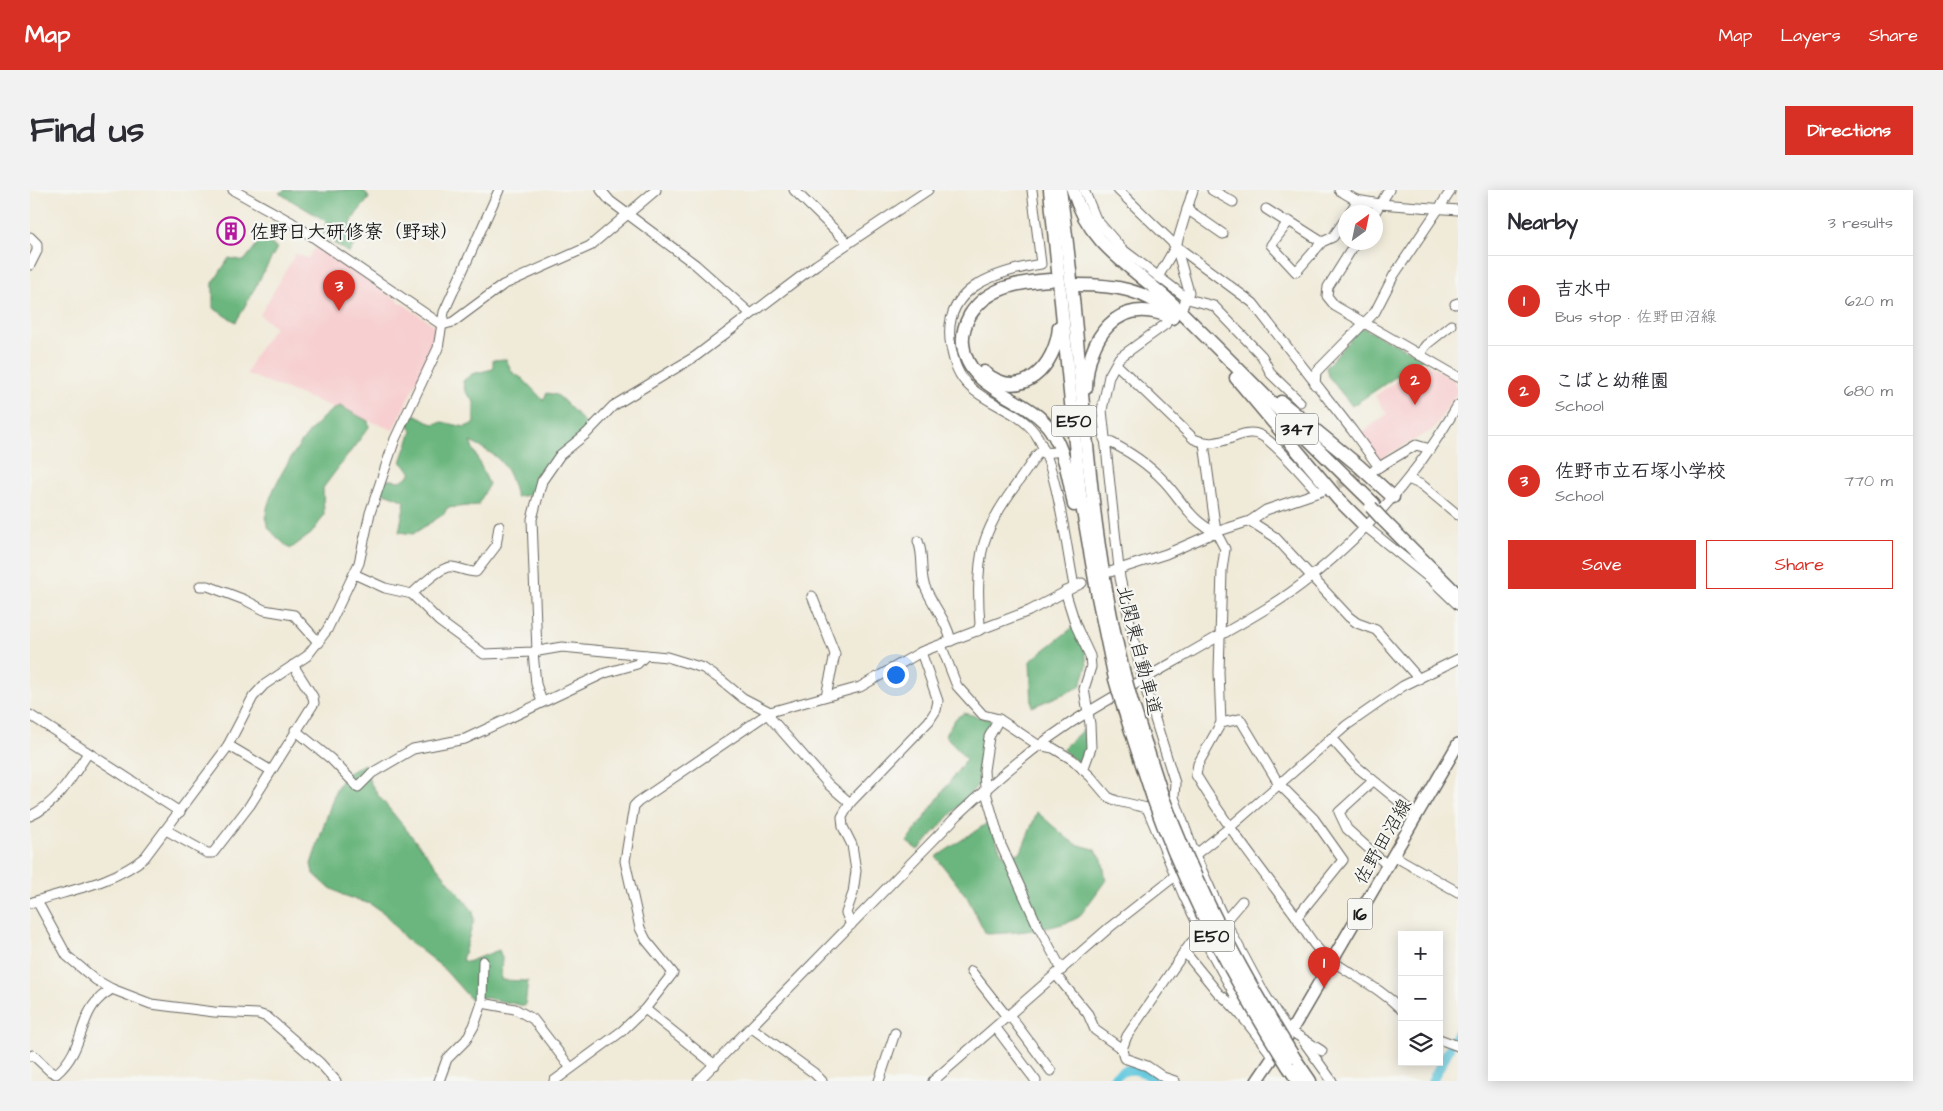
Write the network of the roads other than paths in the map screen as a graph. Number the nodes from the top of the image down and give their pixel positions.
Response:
1 (233, 190) edge
2 (499, 190) edge
3 (601, 190) edge
4 (656, 190) edge
5 (794, 190) edge
6 (928, 190) edge
7 (1032, 190) edge
8 (1072, 190) edge
9 (1084, 190) edge
10 (1118, 190) edge
11 (1193, 190) edge
12 (1212, 190) edge
13 (1339, 190) edge
14 (1389, 190) edge
15 (1447, 191) edge
16 (1054, 193) edge
17 (1458, 198) edge
18 (1358, 200) junction
19 (1233, 202) dead end
20 (1380, 204) junction
21 (1355, 205) edge
22 (1440, 207) junction
23 (1266, 209) dead end
24 (1187, 210) junction
25 (1458, 210) edge
26 (627, 213) junction
27 (1288, 224) junction
28 (1338, 229) edge
29 (1223, 234) dead end
30 (30, 237) edge
31 (1322, 242) junction
32 (848, 243) junction
33 (1176, 246) junction
34 (1351, 250) edge
35 (30, 265) edge
36 (1158, 277) junction
37 (1183, 304) junction
38 (751, 314) junction
39 (1364, 323) junction
40 (1166, 324) dead end
41 (442, 325) junction
42 (1451, 325) dead end
43 (1184, 326) junction
44 (1219, 355) junction
45 (1419, 355) junction
46 (1116, 364) junction
47 (1239, 375) junction
48 (1458, 377) edge
49 (1315, 385) junction
50 (1300, 402) dead end
51 (1458, 405) edge
52 (1454, 421) edge
53 (1104, 439) junction
54 (1204, 443) junction
55 (1430, 449) junction
56 (1051, 452) junction
57 (1408, 479) junction
58 (1392, 497) junction
59 (1458, 515) edge
60 (1385, 518) junction
61 (1250, 521) junction
62 (499, 526) dead end
63 (1365, 526) junction
64 (1095, 528) junction
65 (1216, 532) junction
66 (918, 541) dead end
67 (1115, 571) junction
68 (354, 574) junction
69 (1311, 577) junction
70 (200, 586) dead end
71 (1458, 586) edge
72 (1065, 591) junction
73 (412, 594) junction
74 (1458, 594) edge
75 (812, 596) dead end
76 (1458, 605) edge
77 (978, 631) junction
78 (1220, 635) junction
79 (951, 641) junction
80 (319, 643) junction
81 (941, 645) junction
82 (1109, 650) junction
83 (535, 652) junction
84 (921, 652) junction
85 (646, 656) junction
86 (1458, 660) edge
87 (293, 665) junction
88 (1120, 676) junction
89 (1419, 679) junction
90 (1143, 681) junction
91 (826, 696) junction
92 (542, 702) junction
93 (1088, 712) junction
94 (769, 713) junction
95 (30, 715) edge
96 (998, 719) junction
97 (1221, 723) junction
98 (295, 730) junction
99 (1332, 738) junction
100 (1458, 744) edge
101 (228, 745) junction
102 (1038, 745) junction
103 (88, 753) junction
104 (270, 770) junction
105 (1083, 770) junction
106 (1373, 781) junction
107 (1279, 784) junction
108 (985, 789) junction
109 (1159, 800) junction
110 (850, 803) junction
111 (180, 812) junction
112 (30, 816) edge
113 (1417, 816) junction
114 (1229, 828) junction
115 (166, 830) junction
116 (1195, 855) junction
117 (1394, 856) junction
118 (1388, 866) junction
119 (1175, 876) junction
120 (1458, 892) edge
121 (1242, 901) dead end
122 (33, 902) edge
123 (1296, 917) junction
124 (1225, 921) junction
125 (852, 925) junction
126 (1202, 933) junction
127 (1184, 951) junction
128 (1333, 960) junction
129 (483, 961) dead end
130 (971, 970) dead end
131 (1059, 972) junction
132 (1255, 978) junction
133 (112, 989) junction
134 (1232, 990) junction
135 (482, 1003) junction
136 (1398, 1006) edge
137 (1273, 1008) junction
138 (645, 1009) junction
139 (1009, 1017) junction
140 (1250, 1026) junction
141 (752, 1028) junction
142 (996, 1028) junction
143 (1291, 1032) junction
144 (895, 1033) dead end
145 (1301, 1038) junction
146 (1443, 1040) edge
147 (1458, 1046) edge
148 (1122, 1048) junction
149 (1322, 1051) dead end
150 (30, 1056) edge
151 (1274, 1058) junction
152 (1290, 1061) junction
153 (715, 1065) junction
154 (570, 1067) junction
155 (1051, 1071) dead end
156 (705, 1074) junction
157 (336, 1081) edge
158 (439, 1081) edge
159 (554, 1081) edge
160 (698, 1081) edge
161 (713, 1081) edge
162 (822, 1081) edge
163 (879, 1081) edge
164 (933, 1081) edge
165 (1036, 1081) edge
166 (1175, 1081) edge
167 (1257, 1081) edge
168 (1298, 1081) edge
169 (1310, 1081) edge
170 (1332, 1081) edge

1 - 41 street
2 - 41 street
3 - 26 street
4 - 26 street
5 - 32 street
6 - 32 street
7 - 56 street
8 - 37 highway
9 - 36 street
10 - 33 street
11 - 24 street
12 - 19 street
13 - 18 street
14 - 20 street
15 - 17 street
15 - 22 street
16 - 64 highway, 北関東自動車道 / E50
16 - 82 highway, 北関東自動車道 / E50
16 - 82 highway
18 - 20 street
18 - 21 street
20 - 22 street
22 - 25 street
22 - 39 street
23 - 27 street
24 - 29 street
24 - 33 street
26 - 38 street
26 - 41 street
27 - 31 street
27 - 31 street
28 - 31 street
30 - 35 street
32 - 38 street
33 - 36 street
33 - 37 street
33 - 49 street
34 - 39 street
36 - 37 street
37 - 43 highway
37 - 44 highway
37 - 50 street
38 - 83 street
39 - 45 street
39 - 49 street
40 - 46 street
41 - 68 street
42 - 45 street
43 - 44 highway
43 - 64 highway
44 - 47 highway, 347
45 - 48 street
46 - 53 street
46 - 54 street
47 - 58 highway
47 - 60 highway, 347
47 - 63 highway
49 - 55 street
51 - 52 street
52 - 55 street
53 - 65 street
53 - 67 street
54 - 61 street
54 - 65 street
55 - 57 street
56 - 72 street
56 - 77 street
57 - 58 street
57 - 59 street
58 - 63 street
60 - 71 highway, 347
60 - 74 highway, 347
61 - 65 street
61 - 69 street
62 - 73 street
63 - 69 street
63 - 76 street
64 - 88 highway, 北関東自動車道 / E50
65 - 67 street
65 - 78 street
66 - 79 street
67 - 90 street
68 - 73 street
68 - 80 street
69 - 78 street
69 - 89 street
70 - 80 street
72 - 77 street
72 - 93 street
73 - 83 street
75 - 91 street
77 - 79 street
78 - 90 street
78 - 97 street
79 - 81 street
80 - 87 street
81 - 84 street
81 - 96 street
82 - 88 highway, 北関東自動車道 / E50
83 - 85 street
83 - 92 street
84 - 91 street
84 - 110 street
85 - 92 street
85 - 94 street
86 - 89 street
87 - 98 street
87 - 101 street
88 - 109 highway, 北関東自動車道 / E50, bridge
89 - 99 street
90 - 93 street
90 - 109 street
91 - 94 street
92 - 98 street
93 - 102 street
93 - 105 street
94 - 110 street
94 - 138 street
95 - 103 street
96 - 102 street
96 - 108 street
97 - 107 street
97 - 114 street
98 - 104 street
99 - 106 street
99 - 107 street
100 - 113 main road, 佐野田沼線 / 16
101 - 104 street
101 - 111 street
102 - 105 street
102 - 108 street
103 - 111 street
103 - 112 street
104 - 115 street
105 - 109 street
106 - 113 street
106 - 118 street
107 - 114 street
107 - 123 street
108 - 125 street
108 - 131 street
109 - 116 street
109 - 119 street
109 - 152 highway, 北関東自動車道 / E50, bridge
110 - 125 street
111 - 115 street
113 - 117 main road, 佐野田沼線 / 16
114 - 116 street
114 - 123 street
115 - 122 street
116 - 119 street
116 - 124 street
117 - 118 main road, 佐野田沼線 / 16
117 - 120 street
118 - 128 main road, 佐野田沼線 / 16
119 - 126 street
119 - 131 street
121 - 124 street
122 - 133 street
123 - 128 street
124 - 126 street
124 - 132 street
125 - 141 street
126 - 127 street
126 - 134 street
127 - 140 street
127 - 148 street
128 - 136 street
128 - 143 main road, 佐野田沼線 / 16
129 - 135 street
130 - 139 street
131 - 139 street
131 - 148 street
132 - 134 street
132 - 137 street
133 - 150 street
133 - 157 street
134 - 140 street
135 - 154 street
135 - 158 street
137 - 140 street
137 - 143 street
138 - 153 street
138 - 154 street
139 - 142 street
139 - 155 street
140 - 151 street
141 - 153 street
141 - 162 street
142 - 164 street
142 - 165 street
143 - 145 street
143 - 151 main road, 佐野田沼線 / 16
144 - 163 street
145 - 149 street
145 - 170 street
146 - 147 street
148 - 166 street
151 - 167 main road, 佐野田沼線 / 16
152 - 168 highway, 北関東自動車道 / E50
152 - 169 highway, 北関東自動車道 / E50
153 - 156 street
154 - 159 street
156 - 160 street
156 - 161 street

